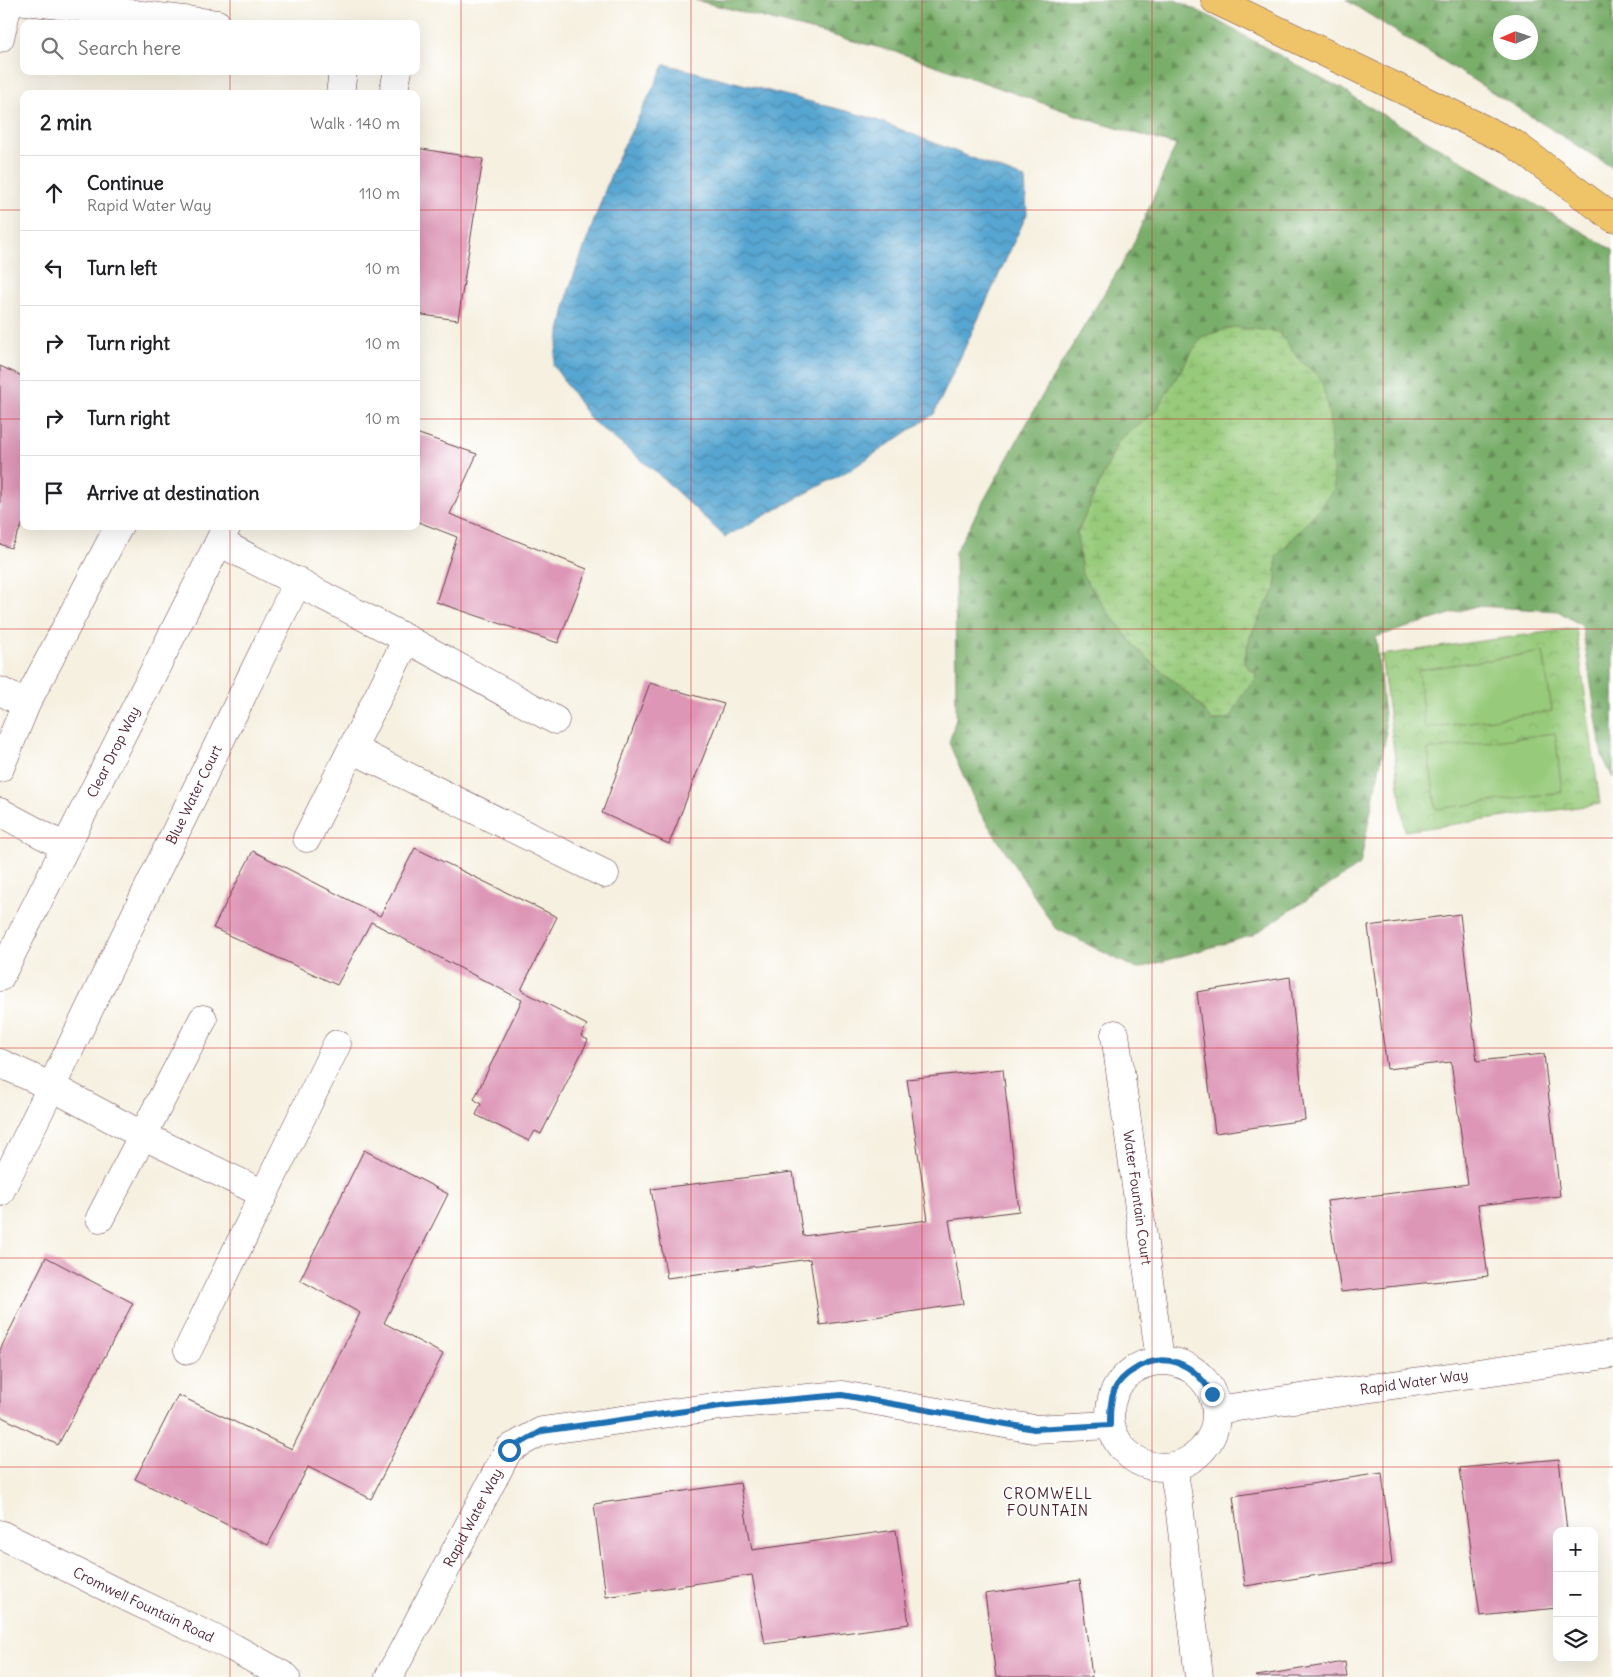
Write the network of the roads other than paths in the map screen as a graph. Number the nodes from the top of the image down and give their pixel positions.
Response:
1 (9, 0) edge
2 (18, 0) edge
3 (1215, 0) edge
4 (184, 20) edge
5 (0, 38) edge
6 (342, 75) edge
7 (397, 75) edge
8 (341, 90) edge
9 (394, 90) edge
10 (1613, 218) edge
11 (117, 530) edge
12 (223, 534) edge
13 (298, 581) junction
14 (407, 639) junction
15 (0, 691) edge
16 (26, 704) junction
17 (555, 720) dead end
18 (352, 749) junction
19 (0, 768) edge
20 (0, 812) edge
21 (307, 838) dead end
22 (65, 847) junction
23 (605, 874) dead end
24 (0, 977) edge
25 (203, 1020) dead end
26 (1115, 1034) dead end
27 (337, 1044) dead end
28 (0, 1063) edge
29 (52, 1087) junction
30 (142, 1135) junction
31 (0, 1192) edge
32 (264, 1194) junction
33 (100, 1218) dead end
34 (188, 1350) dead end
35 (1613, 1354) edge
36 (1160, 1360) junction
37 (1216, 1410) junction
38 (1110, 1425) junction
39 (1173, 1466) junction
40 (0, 1534) edge
41 (286, 1677) edge
42 (389, 1677) edge
43 (1200, 1677) edge

1 - 5 street
2 - 4 street
3 - 10 highway
6 - 8 street
7 - 9 street
11 - 16 street
12 - 13 street
12 - 22 street, Clear Drop Way
13 - 14 street
13 - 29 street, Blue Water Court
14 - 17 street
14 - 18 street
15 - 16 street
16 - 19 street
18 - 21 street
18 - 23 street
20 - 22 street
22 - 24 street, Clear Drop Way
25 - 30 street
26 - 36 street, Water Fountain Court
27 - 32 street
28 - 29 street
29 - 30 street
29 - 31 street, Blue Water Court
30 - 32 street
30 - 33 street
32 - 34 street
35 - 37 street, Rapid Water Way
36 - 37 street
36 - 38 street
37 - 39 street
38 - 39 street
38 - 42 street, Rapid Water Way
39 - 43 street
40 - 41 street, Cromwell Fountain Road

